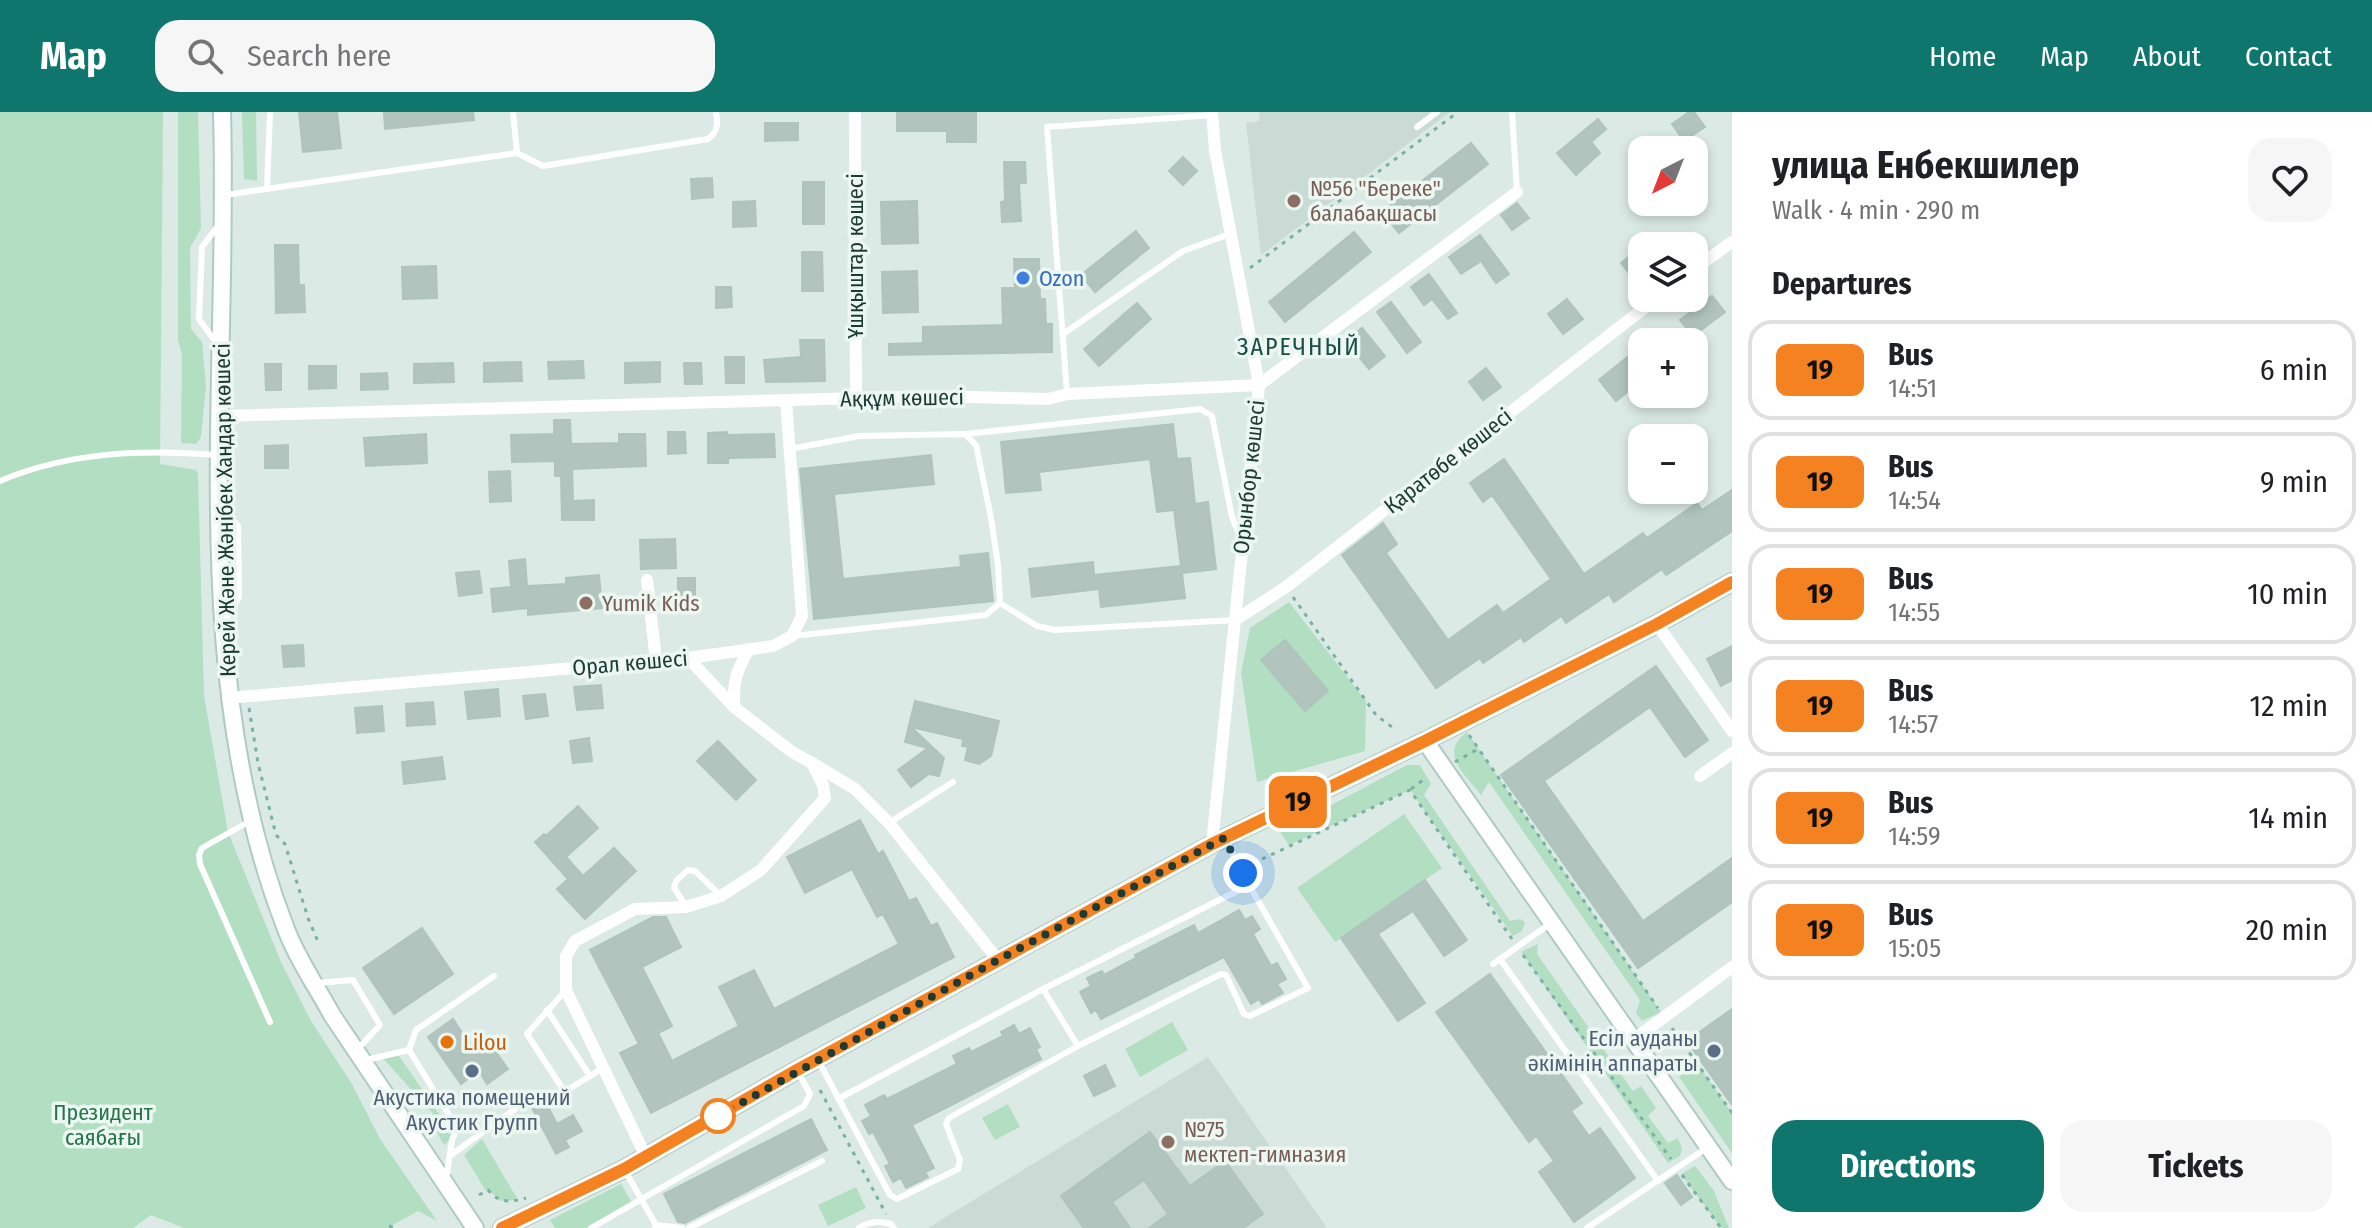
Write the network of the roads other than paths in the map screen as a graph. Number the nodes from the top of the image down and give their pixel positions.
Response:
1 (222, 112) edge
2 (270, 112) edge
3 (513, 112) edge
4 (716, 112) edge
5 (855, 112) edge
6 (1437, 112) edge
7 (1512, 112) edge
8 (1212, 114) edge
9 (1417, 127) dead end
10 (517, 153) junction
11 (267, 189) junction
12 (1517, 192) joint
13 (224, 195) junction
14 (224, 217) junction
15 (1231, 233) junction
16 (1732, 242) edge
17 (1708, 259) edge
18 (1639, 312) edge
19 (1063, 334) junction
20 (222, 351) junction
21 (1259, 385) junction
22 (1198, 388) junction
23 (1068, 394) junction
24 (856, 399) junction
25 (786, 400) junction
26 (1200, 409) junction
27 (221, 416) junction
28 (965, 434) junction
29 (790, 449) junction
30 (220, 456) junction
31 (0, 481) edge
32 (1242, 541) junction
33 (647, 580) dead end
34 (1732, 582) edge
35 (1000, 603) junction
36 (1235, 620) junction
37 (1657, 624) junction
38 (792, 636) junction
39 (749, 649) junction
40 (688, 658) junction
41 (656, 661) junction
42 (228, 698) junction
43 (734, 707) junction
44 (1732, 731) edge
45 (1425, 741) junction
46 (1732, 753) edge
47 (812, 763) junction
48 (1700, 776) dead end
49 (953, 782) dead end
50 (250, 821) junction
51 (889, 823) junction
52 (1218, 841) junction
53 (1249, 885) junction
54 (721, 896) junction
55 (686, 907) junction
56 (1551, 923) junction
57 (1500, 959) junction
58 (998, 960) junction
59 (1493, 964) dead end
60 (1732, 967) edge
61 (494, 976) dead end
62 (315, 983) junction
63 (1043, 989) junction
64 (566, 990) junction
65 (547, 1010) junction
66 (270, 1022) dead end
67 (1633, 1040) junction
68 (1078, 1046) junction
69 (409, 1050) junction
70 (360, 1056) junction
71 (807, 1065) junction
72 (603, 1068) junction
73 (590, 1076) junction
74 (838, 1099) junction
75 (515, 1109) dead end
76 (1708, 1147) junction
77 (451, 1155) junction
78 (646, 1157) junction
79 (822, 1161) dead end
80 (624, 1169) junction
81 (1658, 1181) junction
82 (1732, 1181) edge
83 (445, 1183) junction
84 (641, 1198) junction
85 (655, 1226) edge
86 (893, 1226) edge
87 (475, 1228) edge
88 (502, 1228) edge
89 (591, 1228) edge
90 (682, 1228) edge
91 (689, 1228) edge
92 (859, 1228) edge
93 (1587, 1228) edge

1 - 13 street, Керей Және Жәнібек Хандар көшесі
2 - 11 lane
3 - 10 lane
4 - 10 lane
5 - 24 street, Ұшқыштар көшесі
6 - 9 lane
7 - 12 lane
8 - 15 street, Орынбор көшесі
8 - 19 lane
10 - 11 lane
11 - 13 lane
12 - 21 street
13 - 14 street, Керей Және Жәнібек Хандар көшесі
14 - 20 street, Керей Және Жәнібек Хандар көшесі
14 - 20 lane
15 - 19 lane
15 - 21 street, Орынбор көшесі
16 - 17 street
18 - 36 street, Қаратөбе көшесі
19 - 23 lane
20 - 27 street, Керей Және Жәнібек Хандар көшесі
21 - 22 street, Аққұм көшесі
21 - 32 street, Орынбор көшесі
22 - 23 street, Аққұм көшесі
22 - 26 lane
23 - 24 street, Аққұм көшесі
24 - 25 street, Аққұм көшесі
25 - 27 street, Аққұм көшесі
25 - 29 street
26 - 28 lane
26 - 32 lane
27 - 30 street, Керей Және Жәнібек Хандар көшесі
28 - 29 lane
28 - 35 lane
29 - 38 street
30 - 31 lane
30 - 42 street, Керей Және Жәнібек Хандар көшесі
32 - 36 street, Орынбор көшесі
33 - 41 street
34 - 37 street
35 - 36 lane
35 - 38 lane
36 - 52 street, Орынбор көшесі
37 - 44 street
37 - 45 street
38 - 39 street, Орал көшесі
39 - 40 street, Орал көшесі
39 - 43 street
40 - 41 street, Орал көшесі
40 - 43 street
41 - 42 street, Орал көшесі
42 - 50 street, Керей Және Жәнібек Хандар көшесі
43 - 47 street
45 - 52 street
45 - 56 street
46 - 48 street
47 - 51 street
47 - 54 street
49 - 51 lane
50 - 62 street, Керей Және Жәнібек Хандар көшесі
50 - 66 lane
51 - 58 street
52 - 53 lane
52 - 58 street
53 - 63 lane
53 - 68 lane
54 - 55 street
54 - 55 lane
55 - 64 street
56 - 57 lane
56 - 67 street
57 - 59 lane
57 - 81 lane
58 - 71 street
60 - 67 street
61 - 69 lane
62 - 70 street, Керей Және Жәнібек Хандар көшесі
62 - 70 lane
63 - 68 lane
63 - 74 lane
64 - 65 lane
64 - 72 street
65 - 73 lane
65 - 73 lane
67 - 76 street
68 - 74 lane
69 - 70 lane
69 - 77 lane
70 - 83 street, Керей Және Жәнібек Хандар көшесі
71 - 74 lane
71 - 78 street
71 - 84 lane
72 - 73 lane
72 - 78 street
75 - 77 lane
76 - 81 lane
76 - 82 street
77 - 83 lane
78 - 80 street
79 - 91 lane
80 - 84 lane
80 - 88 street
81 - 93 lane
83 - 87 street, Керей Және Жәнібек Хандар көшесі
84 - 85 lane
84 - 89 lane
85 - 90 lane
86 - 92 lane

